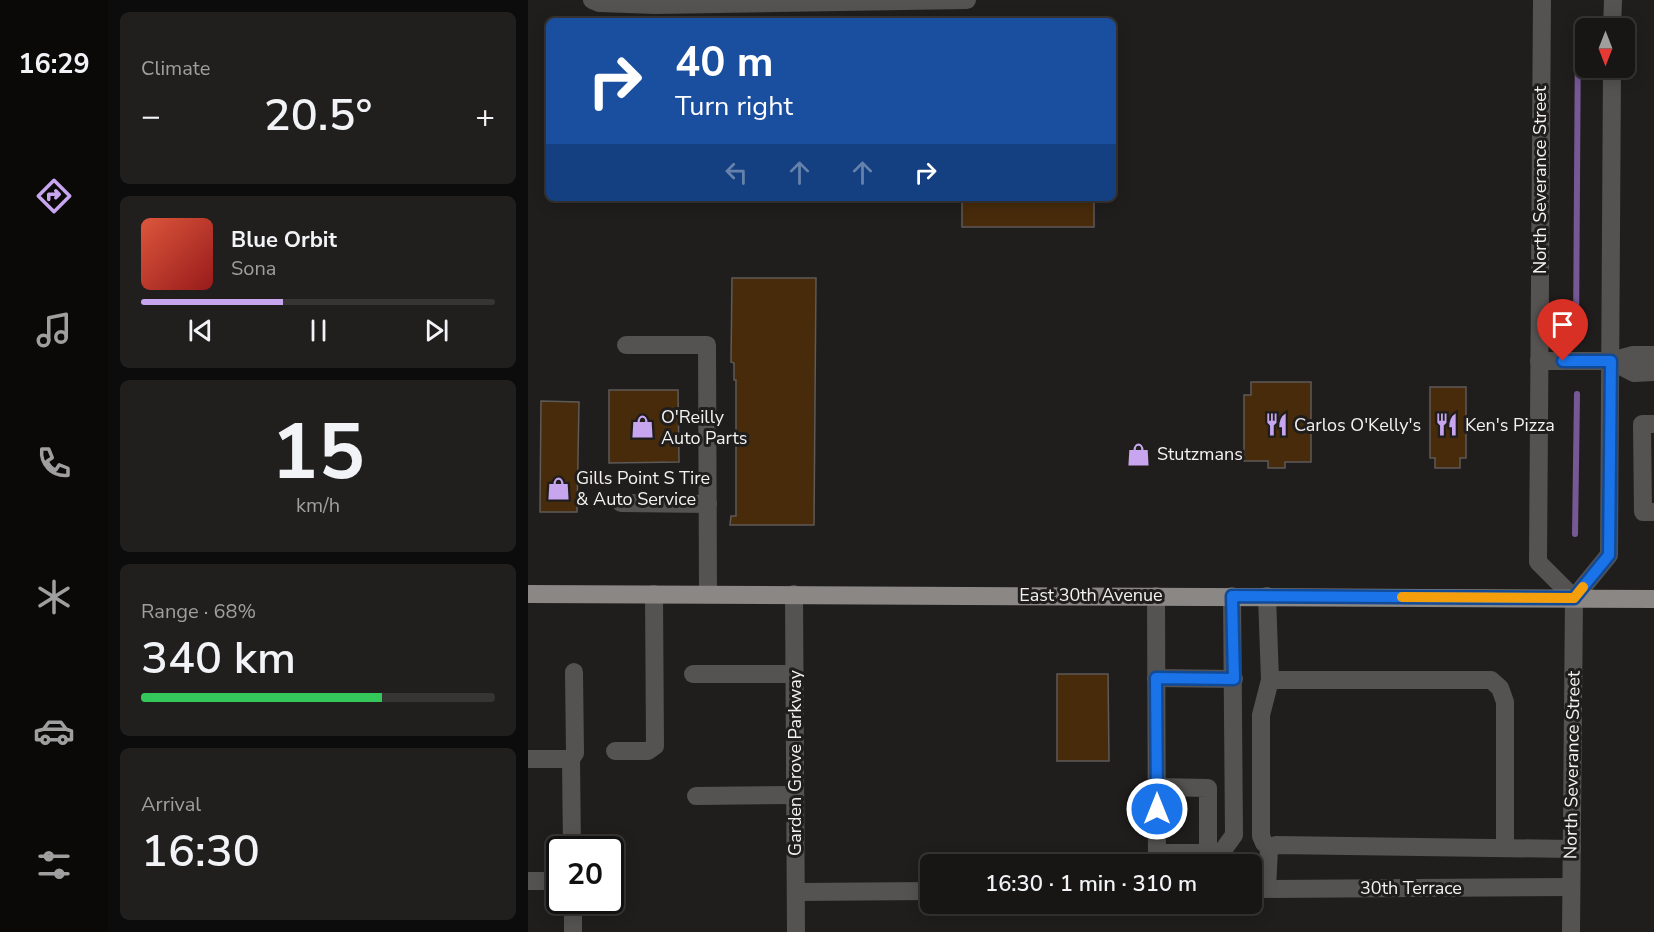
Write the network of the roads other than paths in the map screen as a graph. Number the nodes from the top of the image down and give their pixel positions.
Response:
1 (592, 0) edge
2 (967, 0) edge
3 (1542, 0) edge
4 (1613, 0) edge
5 (1612, 18) edge
6 (1612, 78) edge
7 (626, 345) dead end
8 (1654, 355) edge
9 (1539, 361) junction
10 (1611, 361) junction
11 (1654, 372) edge
12 (1654, 424) edge
13 (1610, 476) junction
14 (1642, 476) junction
15 (621, 503) dead end
16 (708, 504) junction
17 (1654, 512) edge
18 (528, 594) edge
19 (654, 594) junction
20 (708, 594) junction
21 (794, 594) junction
22 (1156, 596) junction
23 (1232, 596) junction
24 (1267, 596) junction
25 (1574, 598) junction
26 (1654, 599) edge
27 (574, 672) dead end
28 (693, 674) dead end
29 (794, 674) junction
30 (1156, 678) junction
31 (1234, 679) junction
32 (1270, 680) junction
33 (615, 751) dead end
34 (528, 759) edge
35 (571, 759) junction
36 (1157, 787) junction
37 (795, 795) junction
38 (696, 796) dead end
39 (572, 836) edge
40 (1269, 848) junction
41 (1505, 848) junction
42 (1572, 849) junction
43 (1157, 854) edge
44 (1208, 854) joint
45 (1262, 877) edge
46 (528, 881) edge
47 (546, 881) edge
48 (1571, 887) junction
49 (1262, 889) edge
50 (920, 891) edge
51 (796, 892) junction
52 (573, 914) edge
53 (573, 932) edge
54 (796, 932) edge
55 (1571, 932) edge

1 - 2 street
3 - 9 street, North Severance Street
4 - 5 street
6 - 10 street
7 - 16 street
8 - 10 street
9 - 10 street
9 - 25 street, North Severance Street
10 - 11 street
10 - 13 street
12 - 14 street
13 - 14 street
13 - 25 street
14 - 17 street
15 - 16 street
16 - 20 street
18 - 19 main road, East 30th Avenue
19 - 20 main road, East 30th Avenue
19 - 33 street
20 - 21 main road, East 30th Avenue
21 - 22 main road, East 30th Avenue
21 - 29 street, Garden Grove Parkway
22 - 23 main road, East 30th Avenue
22 - 30 street
23 - 24 main road, East 30th Avenue
23 - 31 street
24 - 25 main road, East 30th Avenue
24 - 32 street
25 - 26 main road, East 30th Avenue
25 - 42 street, North Severance Street
27 - 35 street
28 - 29 street
29 - 37 street, Garden Grove Parkway
30 - 31 street
30 - 36 street
31 - 44 street
32 - 40 street
32 - 41 street
34 - 35 street
35 - 39 street
36 - 43 street
36 - 44 street
37 - 38 street
37 - 51 street, Garden Grove Parkway
40 - 41 street
40 - 45 street
41 - 42 street
42 - 48 street, North Severance Street
46 - 47 street
48 - 49 street, 30th Terrace
48 - 55 street, North Severance Street
50 - 51 street
51 - 54 street, Garden Grove Parkway
52 - 53 street

